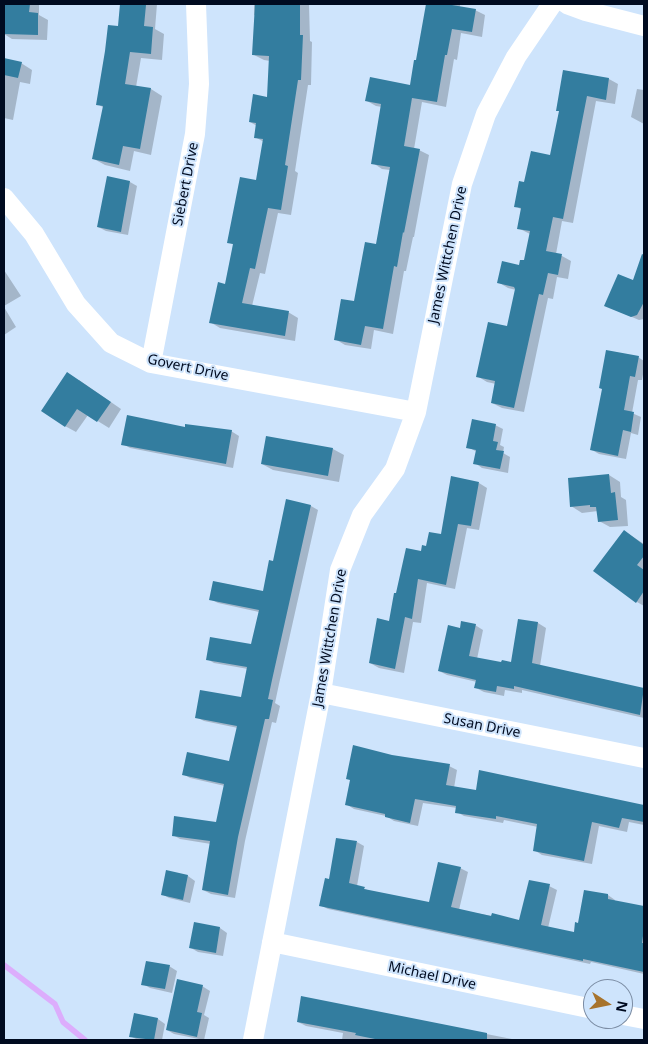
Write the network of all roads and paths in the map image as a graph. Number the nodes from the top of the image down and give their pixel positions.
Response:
1 (196, 4) edge
2 (552, 4) edge
3 (567, 4) edge
4 (644, 26) edge
5 (4, 198) edge
6 (151, 363) junction
7 (416, 412) junction
8 (321, 693) junction
9 (644, 758) edge
10 (272, 942) junction
11 (583, 1007) edge
12 (253, 1040) edge

1 - 6 street, Siebert Drive
2 - 7 street, James Wittchen Drive
3 - 4 street
5 - 6 street, Govert Drive
6 - 7 street, Govert Drive
7 - 8 street, James Wittchen Drive
8 - 9 street, Susan Drive
8 - 10 street, James Wittchen Drive
10 - 11 street, Michael Drive
10 - 12 street, James Wittchen Drive

